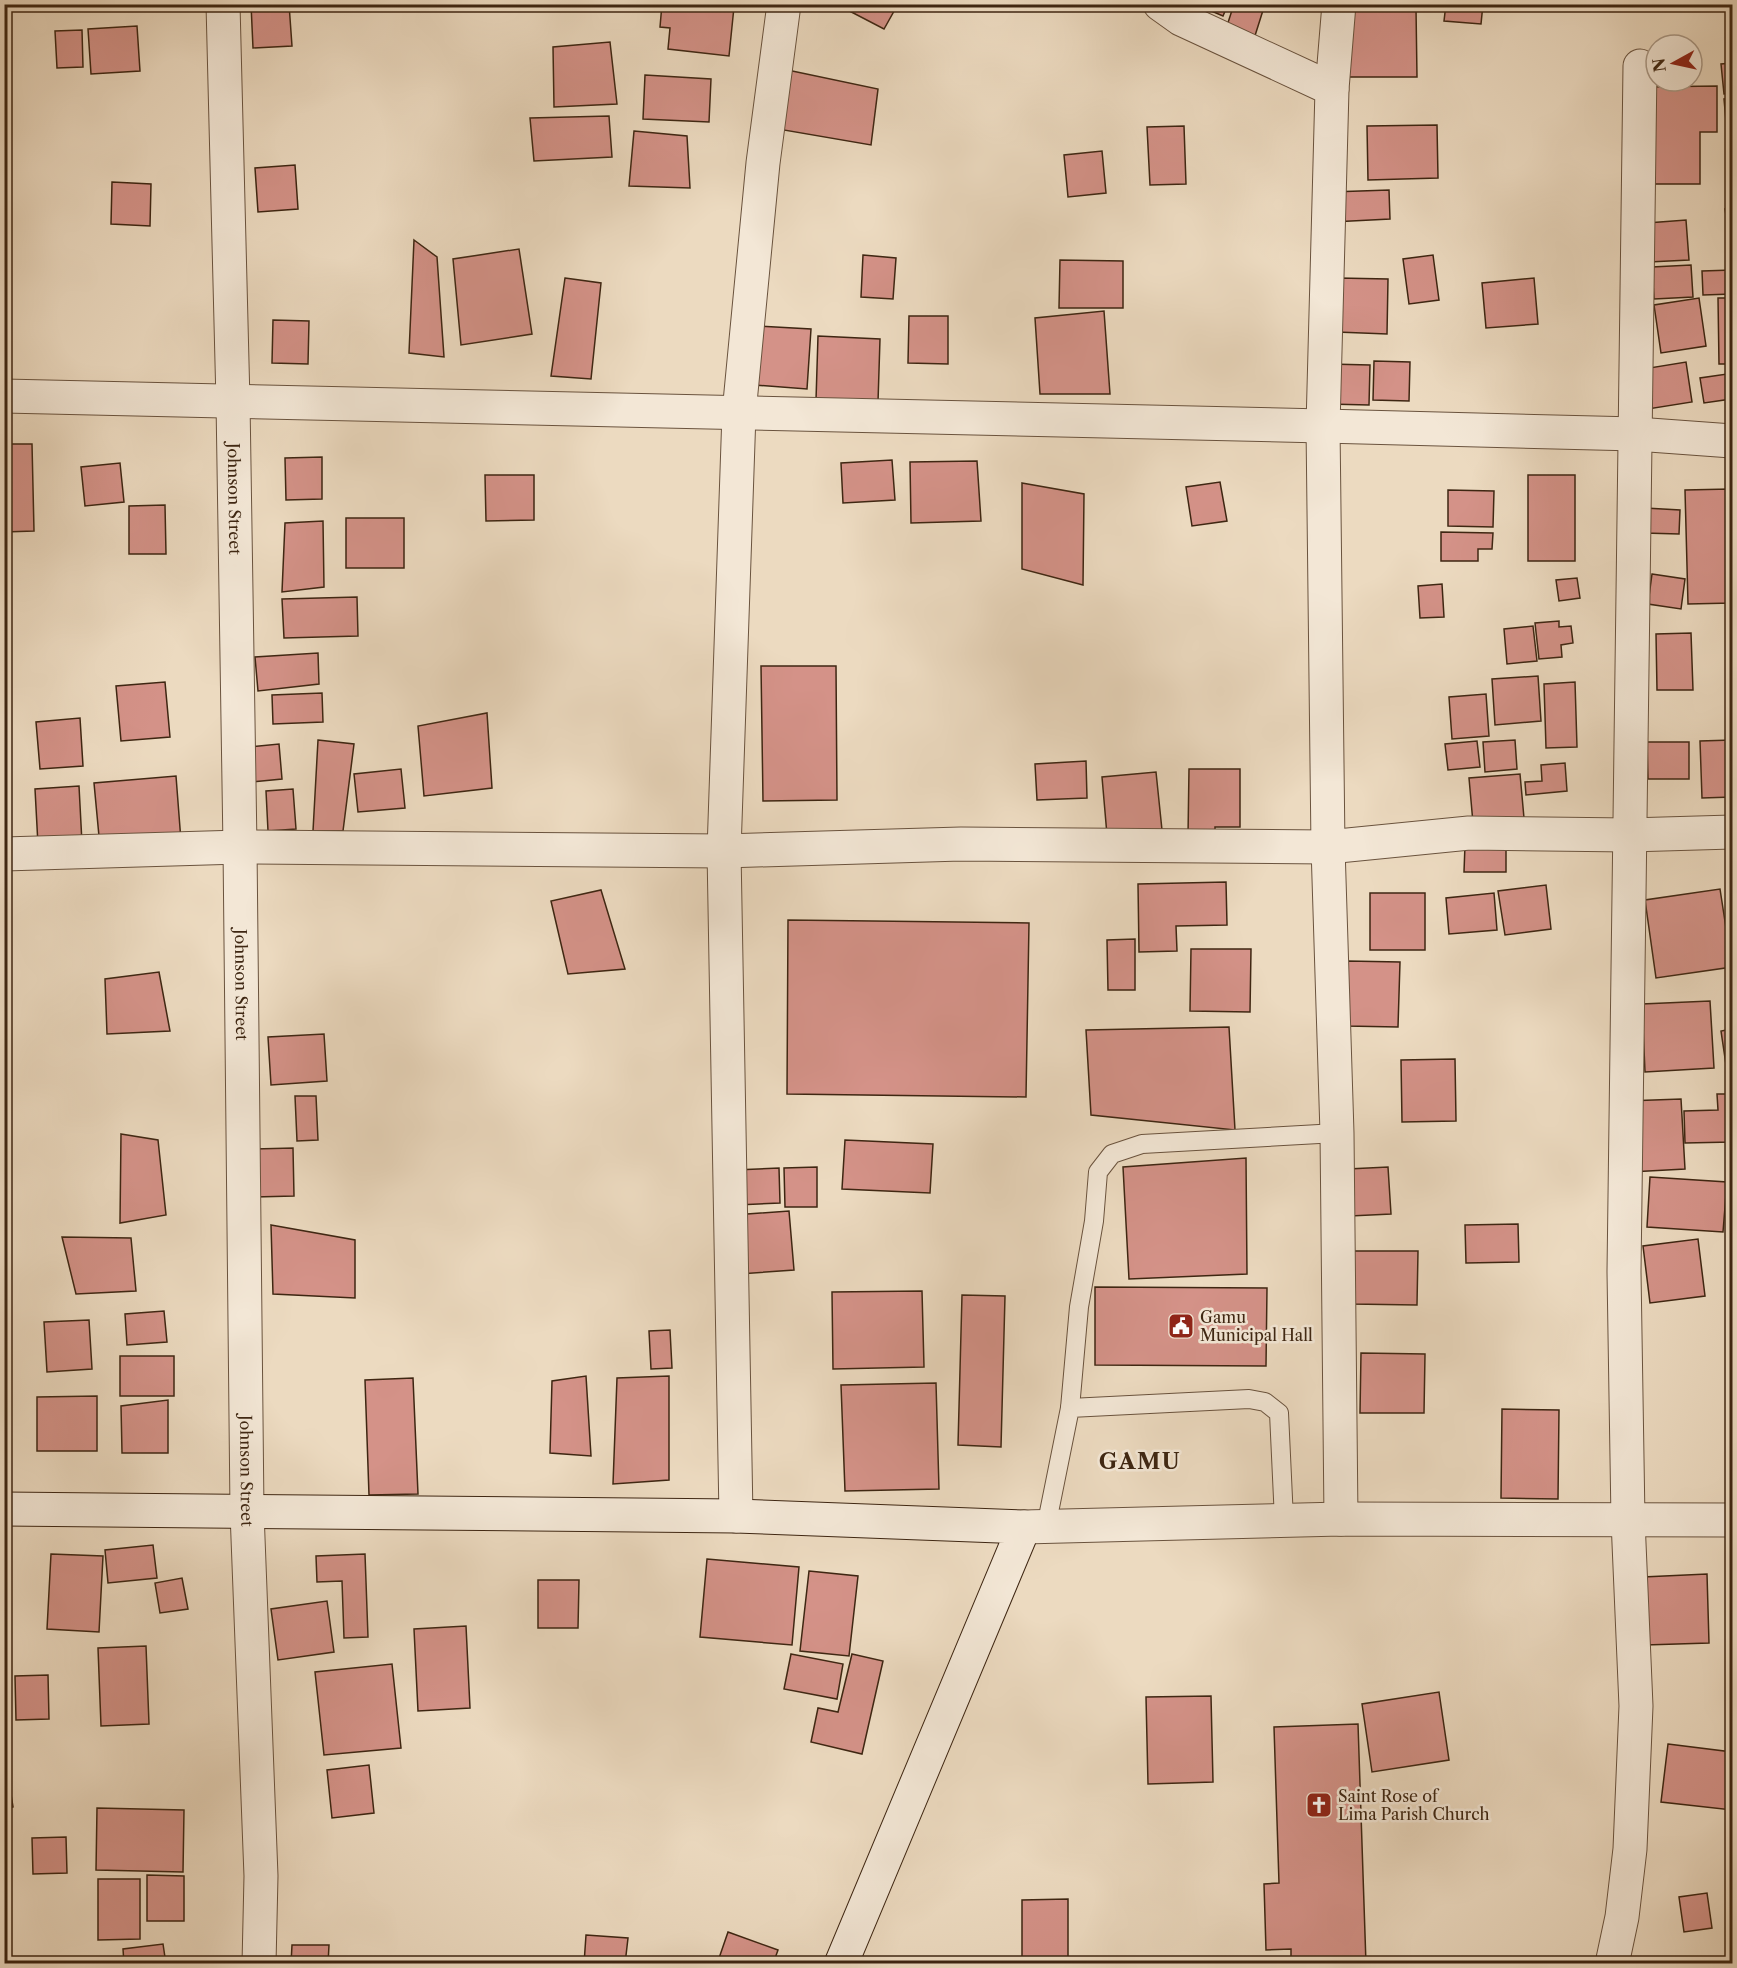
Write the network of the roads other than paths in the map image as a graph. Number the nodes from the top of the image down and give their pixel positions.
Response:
1 (223, 4) edge
2 (784, 4) edge
3 (1160, 4) edge
4 (1339, 4) edge
5 (1640, 66) dead end
6 (1332, 89) junction
7 (4, 396) edge
8 (233, 402) junction
9 (739, 413) junction
10 (1323, 426) junction
11 (1636, 434) junction
12 (1732, 441) edge
13 (1732, 832) edge
14 (1629, 835) junction
15 (240, 847) junction
16 (1328, 847) junction
17 (724, 851) junction
18 (4, 854) edge
19 (1337, 1133) junction
20 (1070, 1408) junction
21 (4, 1509) edge
22 (247, 1512) junction
23 (736, 1516) junction
24 (1341, 1519) junction
25 (1284, 1520) junction
26 (1628, 1520) junction
27 (1732, 1520) edge
28 (1035, 1527) junction
29 (259, 1964) edge
30 (841, 1964) edge
31 (1612, 1964) edge

1 - 8 street, Johnson Street
2 - 9 street
3 - 6 street
4 - 6 street
5 - 11 street
6 - 10 street
7 - 8 street
8 - 9 street
8 - 15 street, Johnson Street
9 - 10 street
9 - 17 street
10 - 11 street
10 - 16 street
11 - 12 street
11 - 14 street
13 - 14 street
14 - 16 street
14 - 26 street
15 - 17 street
15 - 18 street
15 - 22 street, Johnson Street
16 - 17 street
16 - 19 street
17 - 23 street
19 - 20 lane
19 - 24 street
20 - 25 lane
20 - 28 lane
21 - 22 street
22 - 23 street
22 - 29 street, Johnson Street
23 - 28 street
24 - 25 street
24 - 26 street
25 - 28 street
26 - 27 street
26 - 31 street
28 - 30 street

